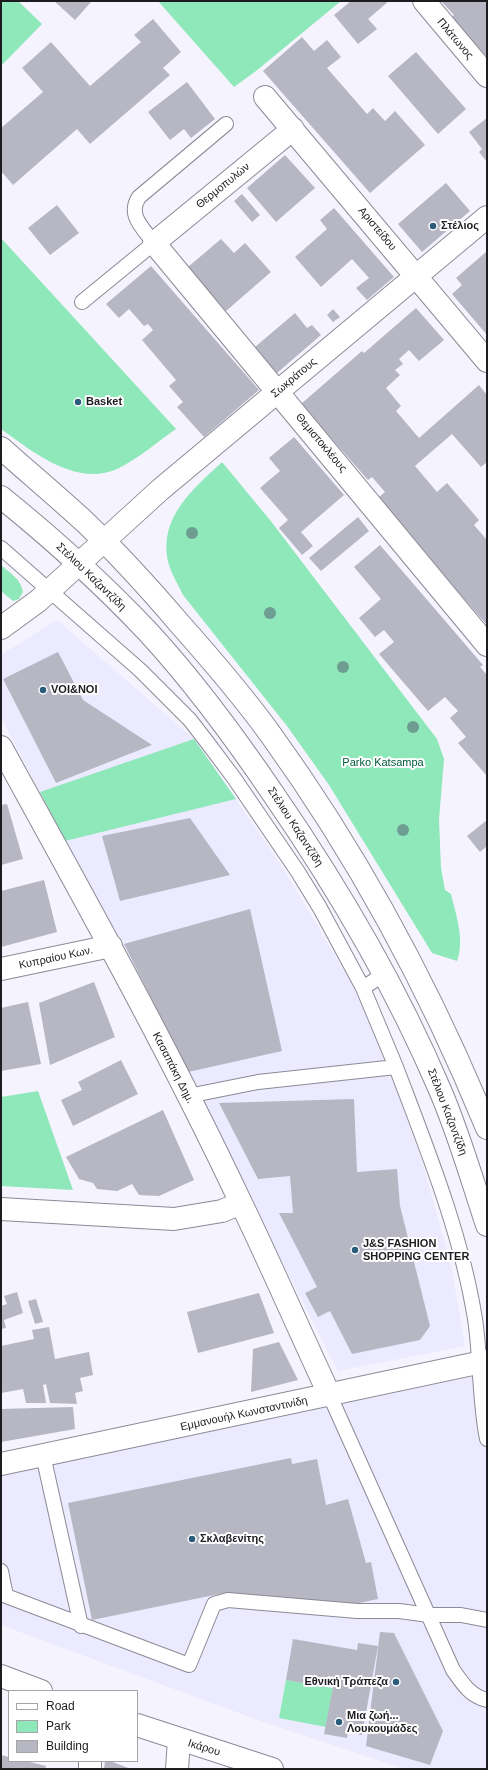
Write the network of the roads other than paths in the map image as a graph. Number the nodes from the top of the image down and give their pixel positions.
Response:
1 (424, 1) edge
2 (487, 76) edge
3 (265, 97) dead end
4 (226, 124) dead end
5 (292, 129) junction
6 (487, 217) edge
7 (154, 242) junction
8 (416, 275) junction
9 (82, 302) dead end
10 (487, 361) edge
11 (278, 392) junction
12 (1, 448) edge
13 (1, 497) edge
14 (103, 540) junction
15 (1, 548) edge
16 (79, 564) junction
17 (49, 591) junction
18 (1, 628) edge
19 (487, 645) edge
20 (1, 748) edge
21 (111, 946) junction
22 (1, 970) edge
23 (384, 974) junction
24 (363, 988) junction
25 (396, 1067) junction
26 (188, 1096) junction
27 (487, 1128) edge
28 (241, 1203) junction
29 (1, 1209) edge
30 (487, 1225) edge
31 (483, 1362) edge
32 (330, 1396) junction
33 (487, 1439) edge
34 (43, 1455) junction
35 (1, 1464) edge
36 (1, 1571) edge
37 (429, 1616) junction
38 (487, 1620) edge
39 (81, 1626) junction
40 (1, 1676) edge
41 (38, 1690) edge
42 (487, 1700) edge
43 (138, 1725) edge
44 (179, 1740) junction
45 (177, 1769) edge
46 (272, 1769) edge

1 - 2 street, Πλάτωνος
3 - 5 street, Αριστείδου
4 - 7 lane
5 - 7 street, Θερμοπυλών
5 - 8 street, Αριστείδου
6 - 8 street, Σωκράτους
7 - 9 lane
7 - 11 street, Θεμιστοκλέους
8 - 10 street, Αριστείδου
8 - 11 street, Σωκράτους
11 - 14 street, Σωκράτους
11 - 19 street, Θεμιστοκλέους
12 - 14 street
13 - 16 street, Στέλιου Καζαντζίδη
14 - 16 street, Σωκράτους
14 - 27 street
15 - 17 lane
16 - 17 street, Σωκράτους
16 - 23 street, Στέλιου Καζαντζίδη
17 - 18 street, Σωκράτους
17 - 24 lane
20 - 21 street, Κασαπάκη Δημ.
21 - 22 street, Κυπραίου Κων.
21 - 26 street, Κασαπάκη Δημ.
23 - 24 lane
23 - 30 street, Στέλιου Καζαντζίδη
24 - 25 lane
25 - 26 lane
25 - 31 lane
26 - 28 street, Κασαπάκη Δημ.
28 - 29 street
28 - 32 street, Κασαπάκη Δημ.
31 - 32 street, Εμμανουήλ Κωνσταντινίδη
31 - 33 lane
32 - 34 street, Εμμανουήλ Κωνσταντινίδη
32 - 37 lane
34 - 35 street, Εμμανουήλ Κωνσταντινίδη
34 - 39 lane
36 - 39 lane
37 - 38 lane
37 - 39 lane
37 - 42 lane
40 - 41 street
43 - 44 street, Ικάρου
44 - 45 street
44 - 46 street, Ικάρου

